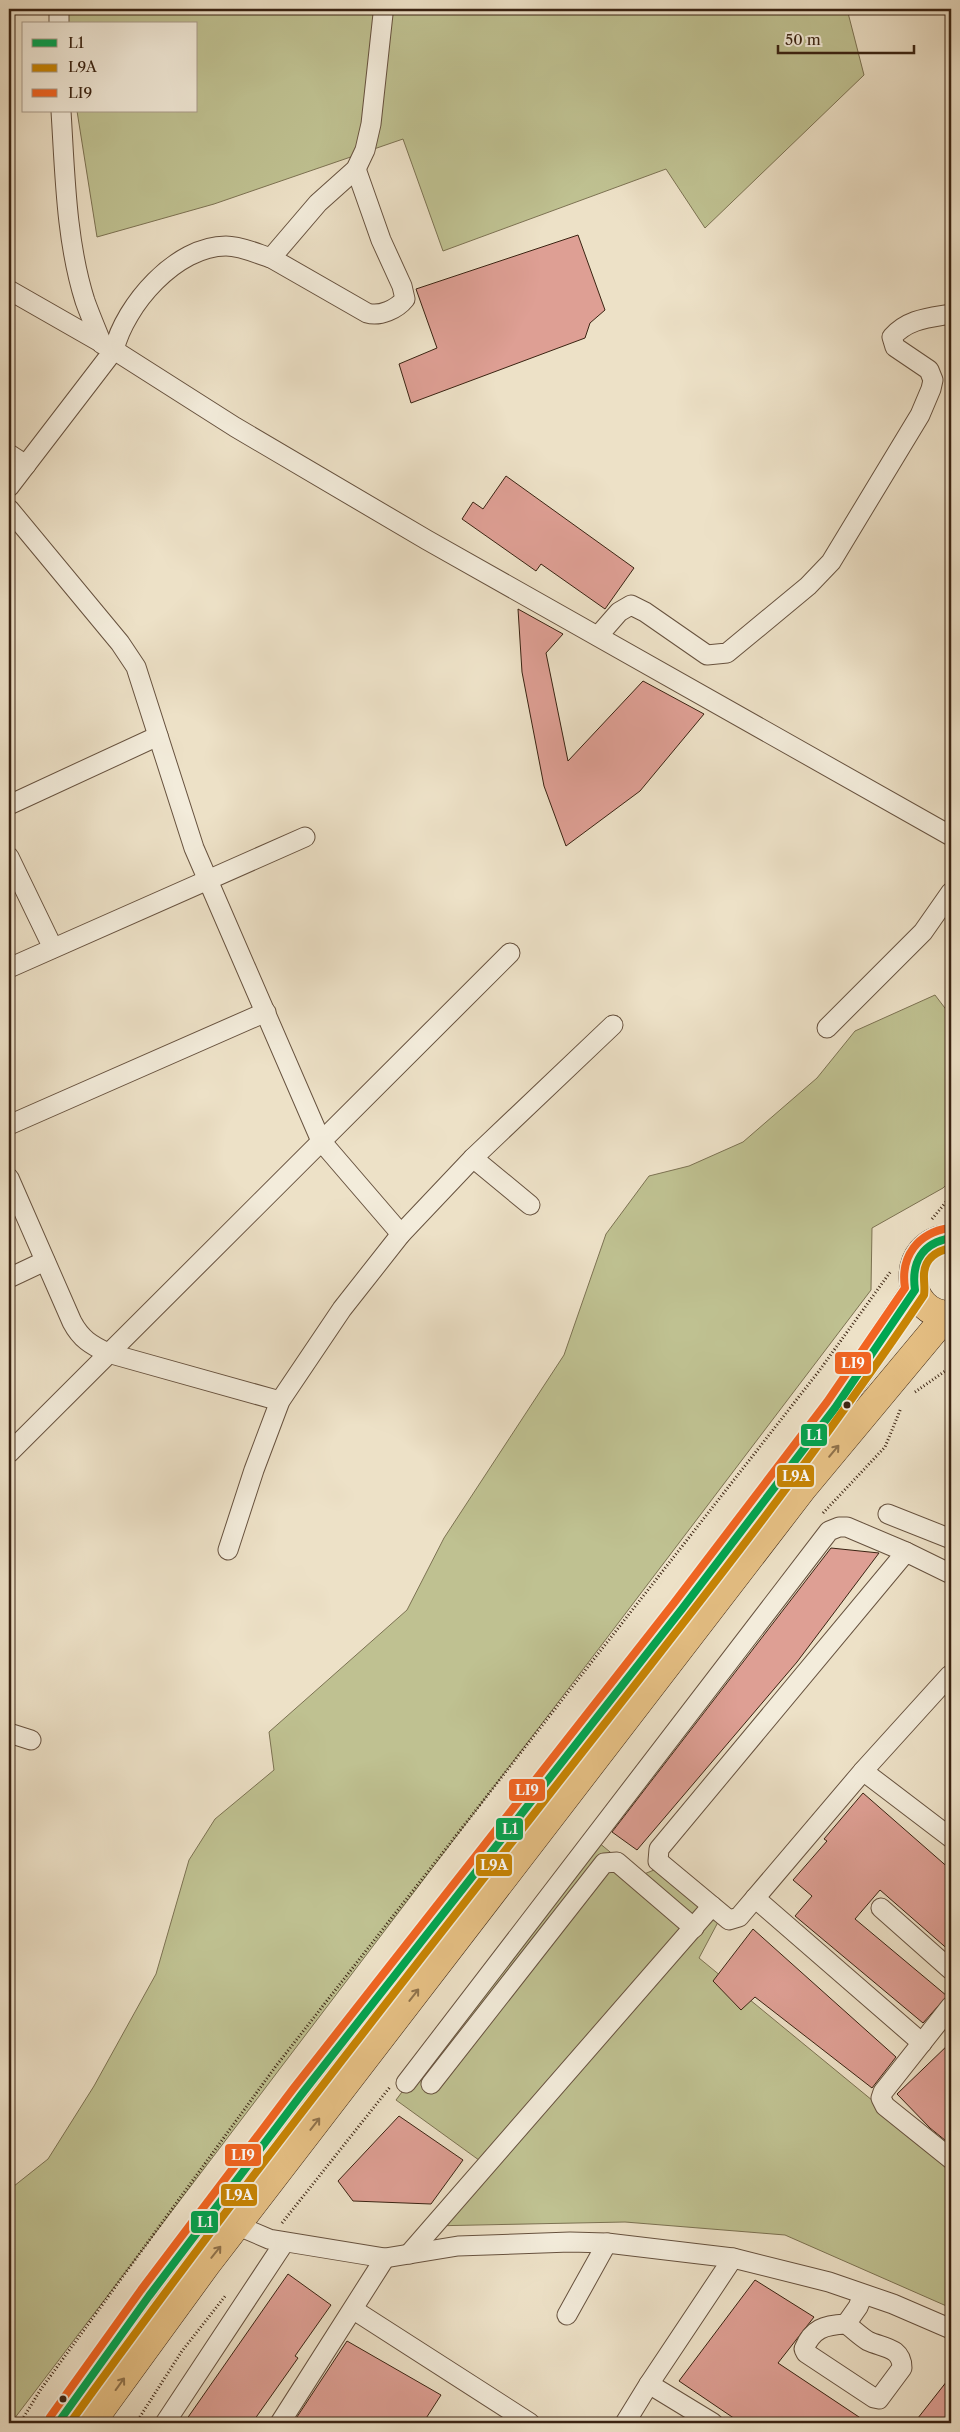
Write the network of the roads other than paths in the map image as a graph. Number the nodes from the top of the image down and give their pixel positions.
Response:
1 (59, 9) edge
2 (383, 14) dead end
3 (59, 22) edge
4 (61, 112) edge
5 (356, 169) junction
6 (271, 258) junction
7 (9, 290) edge
8 (951, 314) edge
9 (108, 347) junction
10 (9, 454) edge
11 (26, 464) junction
12 (9, 487) edge
13 (9, 508) edge
14 (598, 636) junction
15 (158, 736) junction
16 (9, 805) edge
17 (951, 836) edge
18 (306, 837) dead end
19 (9, 857) edge
20 (208, 880) junction
21 (951, 892) edge
22 (53, 948) junction
23 (510, 953) dead end
24 (9, 968) edge
25 (266, 1012) junction
26 (613, 1025) dead end
27 (827, 1028) dead end
28 (9, 1125) edge
29 (321, 1141) junction
30 (473, 1158) junction
31 (9, 1178) edge
32 (530, 1205) dead end
33 (401, 1234) junction
34 (951, 1238) edge
35 (45, 1261) junction
36 (9, 1278) edge
37 (915, 1290) junction
38 (949, 1315) edge
39 (108, 1353) junction
40 (280, 1401) junction
41 (9, 1453) edge
42 (888, 1514) dead end
43 (951, 1539) edge
44 (228, 1550) dead end
45 (906, 1552) junction
46 (951, 1574) edge
47 (951, 1677) edge
48 (9, 1733) edge
49 (31, 1740) dead end
50 (863, 1771) junction
51 (951, 1838) edge
52 (755, 1898) junction
53 (712, 1906) junction
54 (881, 1908) dead end
55 (694, 1928) junction
56 (951, 1970) edge
57 (951, 2006) edge
58 (922, 2043) junction
59 (406, 2083) dead end
60 (431, 2084) dead end
61 (951, 2159) edge
62 (225, 2220) junction
63 (284, 2243) junction
64 (606, 2243) junction
65 (409, 2254) junction
66 (385, 2258) junction
67 (733, 2258) junction
68 (863, 2294) junction
69 (354, 2310) junction
70 (567, 2315) dead end
71 (846, 2324) junction
72 (951, 2329) edge
73 (648, 2384) junction
74 (58, 2423) edge
75 (92, 2423) edge
76 (164, 2423) edge
77 (280, 2423) edge
78 (530, 2423) edge
79 (625, 2423) edge
80 (713, 2423) edge

1 - 3 street
2 - 5 street
4 - 9 street
5 - 6 street
5 - 6 street
6 - 9 street
7 - 9 street
8 - 14 street
9 - 11 street
9 - 14 street
10 - 11 street
11 - 12 street
13 - 15 street
14 - 17 street
15 - 16 street
15 - 20 street
18 - 20 street
19 - 22 street
20 - 22 street
20 - 25 street
21 - 27 street
22 - 24 street
23 - 29 street
25 - 28 street
25 - 29 street
26 - 30 street
29 - 33 street
29 - 39 street
30 - 32 street
30 - 33 street
31 - 35 street
33 - 40 street
34 - 37 highway
35 - 36 street
35 - 39 street
37 - 38 highway
37 - 62 highway
62 -> 38 highway
39 - 40 street
39 - 41 street
40 - 44 street
42 - 43 street
45 - 46 street
45 - 53 street
45 - 59 street
47 - 50 street
48 - 49 street
50 - 51 street
50 - 52 street
52 - 53 street
52 - 58 street
53 - 55 street
54 - 56 street
55 - 60 street
55 - 65 street
57 - 58 street
58 - 61 street
62 - 63 street
62 - 74 highway
75 -> 62 highway
63 - 66 street
63 - 76 street
64 - 65 street
64 - 67 street
64 - 70 street
65 - 66 street
66 - 69 street
67 - 68 street
67 - 73 street
68 - 71 street
68 - 72 street
69 - 77 street
69 - 78 street
71 - 71 street
73 - 79 street
73 - 80 street

